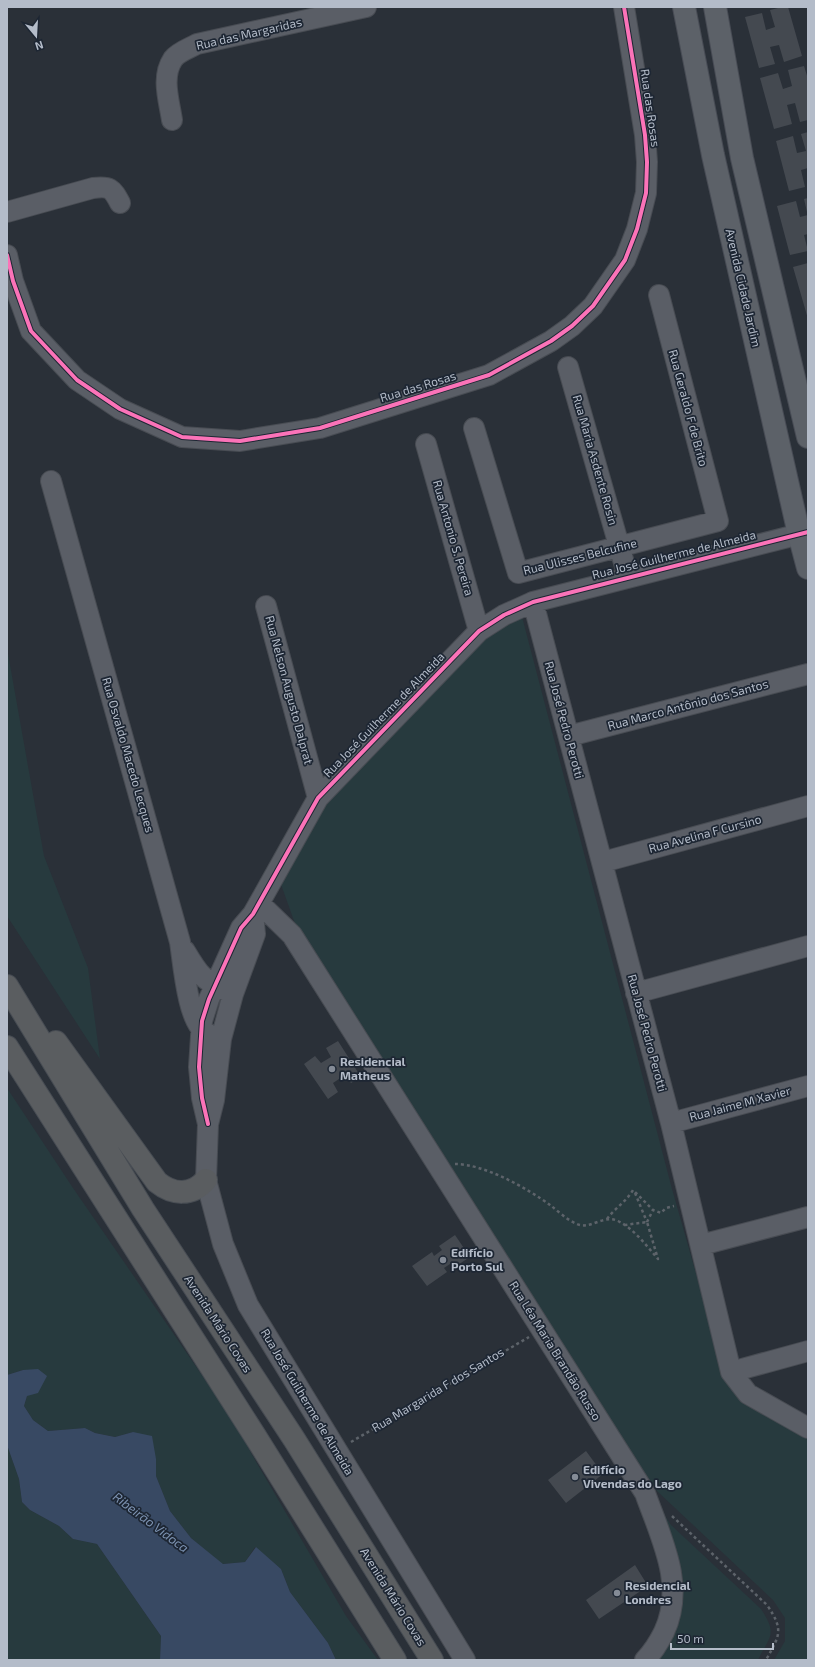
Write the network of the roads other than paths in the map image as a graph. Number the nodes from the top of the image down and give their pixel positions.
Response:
1 (366, 7) edge
2 (624, 7) edge
3 (684, 7) edge
4 (715, 7) edge
5 (172, 120) dead end
6 (120, 203) dead end
7 (7, 212) edge
8 (7, 255) edge
9 (659, 295) dead end
10 (568, 367) dead end
11 (474, 428) dead end
12 (808, 437) edge
13 (426, 444) dead end
14 (51, 481) dead end
15 (718, 521) joint
16 (803, 533) edge
17 (620, 548) junction
18 (808, 568) edge
19 (628, 577) junction
20 (533, 602) junction
21 (266, 606) dead end
22 (479, 631) junction
23 (808, 674) edge
24 (569, 736) junction
25 (318, 798) junction
26 (808, 806) edge
27 (603, 862) junction
28 (256, 908) junction
29 (180, 942) junction
30 (808, 946) edge
31 (7, 974) edge
32 (7, 986) edge
33 (224, 990) junction
34 (636, 993) junction
35 (201, 1030) junction
36 (221, 1039) junction
37 (7, 1047) edge
38 (808, 1086) edge
39 (671, 1123) junction
40 (208, 1124) junction
41 (206, 1180) junction
42 (808, 1217) edge
43 (701, 1245) junction
44 (808, 1351) edge
45 (731, 1372) junction
46 (808, 1428) edge
47 (395, 1660) edge
48 (432, 1660) edge
49 (465, 1660) edge
50 (645, 1660) edge

1 - 5 street, Rua das Margaridas
2 - 8 street, Rua das Rosas
3 - 16 main road, Avenida Cidade Jardim
4 - 12 main road
6 - 7 street
9 - 15 street, Rua Geraldo F de Brito
10 - 17 street, Rua Maria Asdente Rosin
11 - 17 street, Rua Ulisses Belcufine
13 - 22 street, Rua Antonio S. Pereira
14 - 29 street, Rua Osvaldo Macedo Lecques
15 - 17 street, Rua Ulisses Belcufine
16 - 18 main road, Avenida Cidade Jardim
16 - 19 street, Rua José Guilherme de Almeida
17 - 19 street, Rua Maria Asdente Rosin
19 - 20 street, Rua José Guilherme de Almeida
20 - 22 street, Rua José Guilherme de Almeida
20 - 24 street, Rua José Pedro Perotti
21 - 25 street, Rua Nelson Augusto Dalprat
22 - 25 street, Rua José Guilherme de Almeida
23 - 24 street, Rua Marco Antônio dos Santos
24 - 27 street, Rua José Pedro Perotti
25 - 28 street, Rua José Guilherme de Almeida
26 - 27 street, Rua Avelina F Cursino
27 - 34 street, Rua José Pedro Perotti
28 - 33 street, Rua José Guilherme de Almeida
28 - 50 street, Rua Léa Maria Brandão Russo
29 - 33 street
29 - 35 street, Rua Osvaldo Macedo Lecques
30 - 34 street
31 - 41 highway
32 - 48 highway, Avenida Mário Covas
33 - 35 street, Rua José Guilherme de Almeida
33 - 36 street, Rua José Guilherme de Almeida
34 - 39 street, Rua José Pedro Perotti
35 - 36 street
35 - 40 street, Rua José Guilherme de Almeida
36 - 40 street, Rua José Guilherme de Almeida
37 - 47 highway
38 - 39 street, Rua Jaime M Xavier
39 - 43 street, Rua José Pedro Perotti
40 - 41 street, Rua José Guilherme de Almeida
41 - 49 street, Rua José Guilherme de Almeida
42 - 43 street
43 - 45 street, Rua José Pedro Perotti
44 - 45 street
45 - 46 street, Rua José Pedro Perotti

